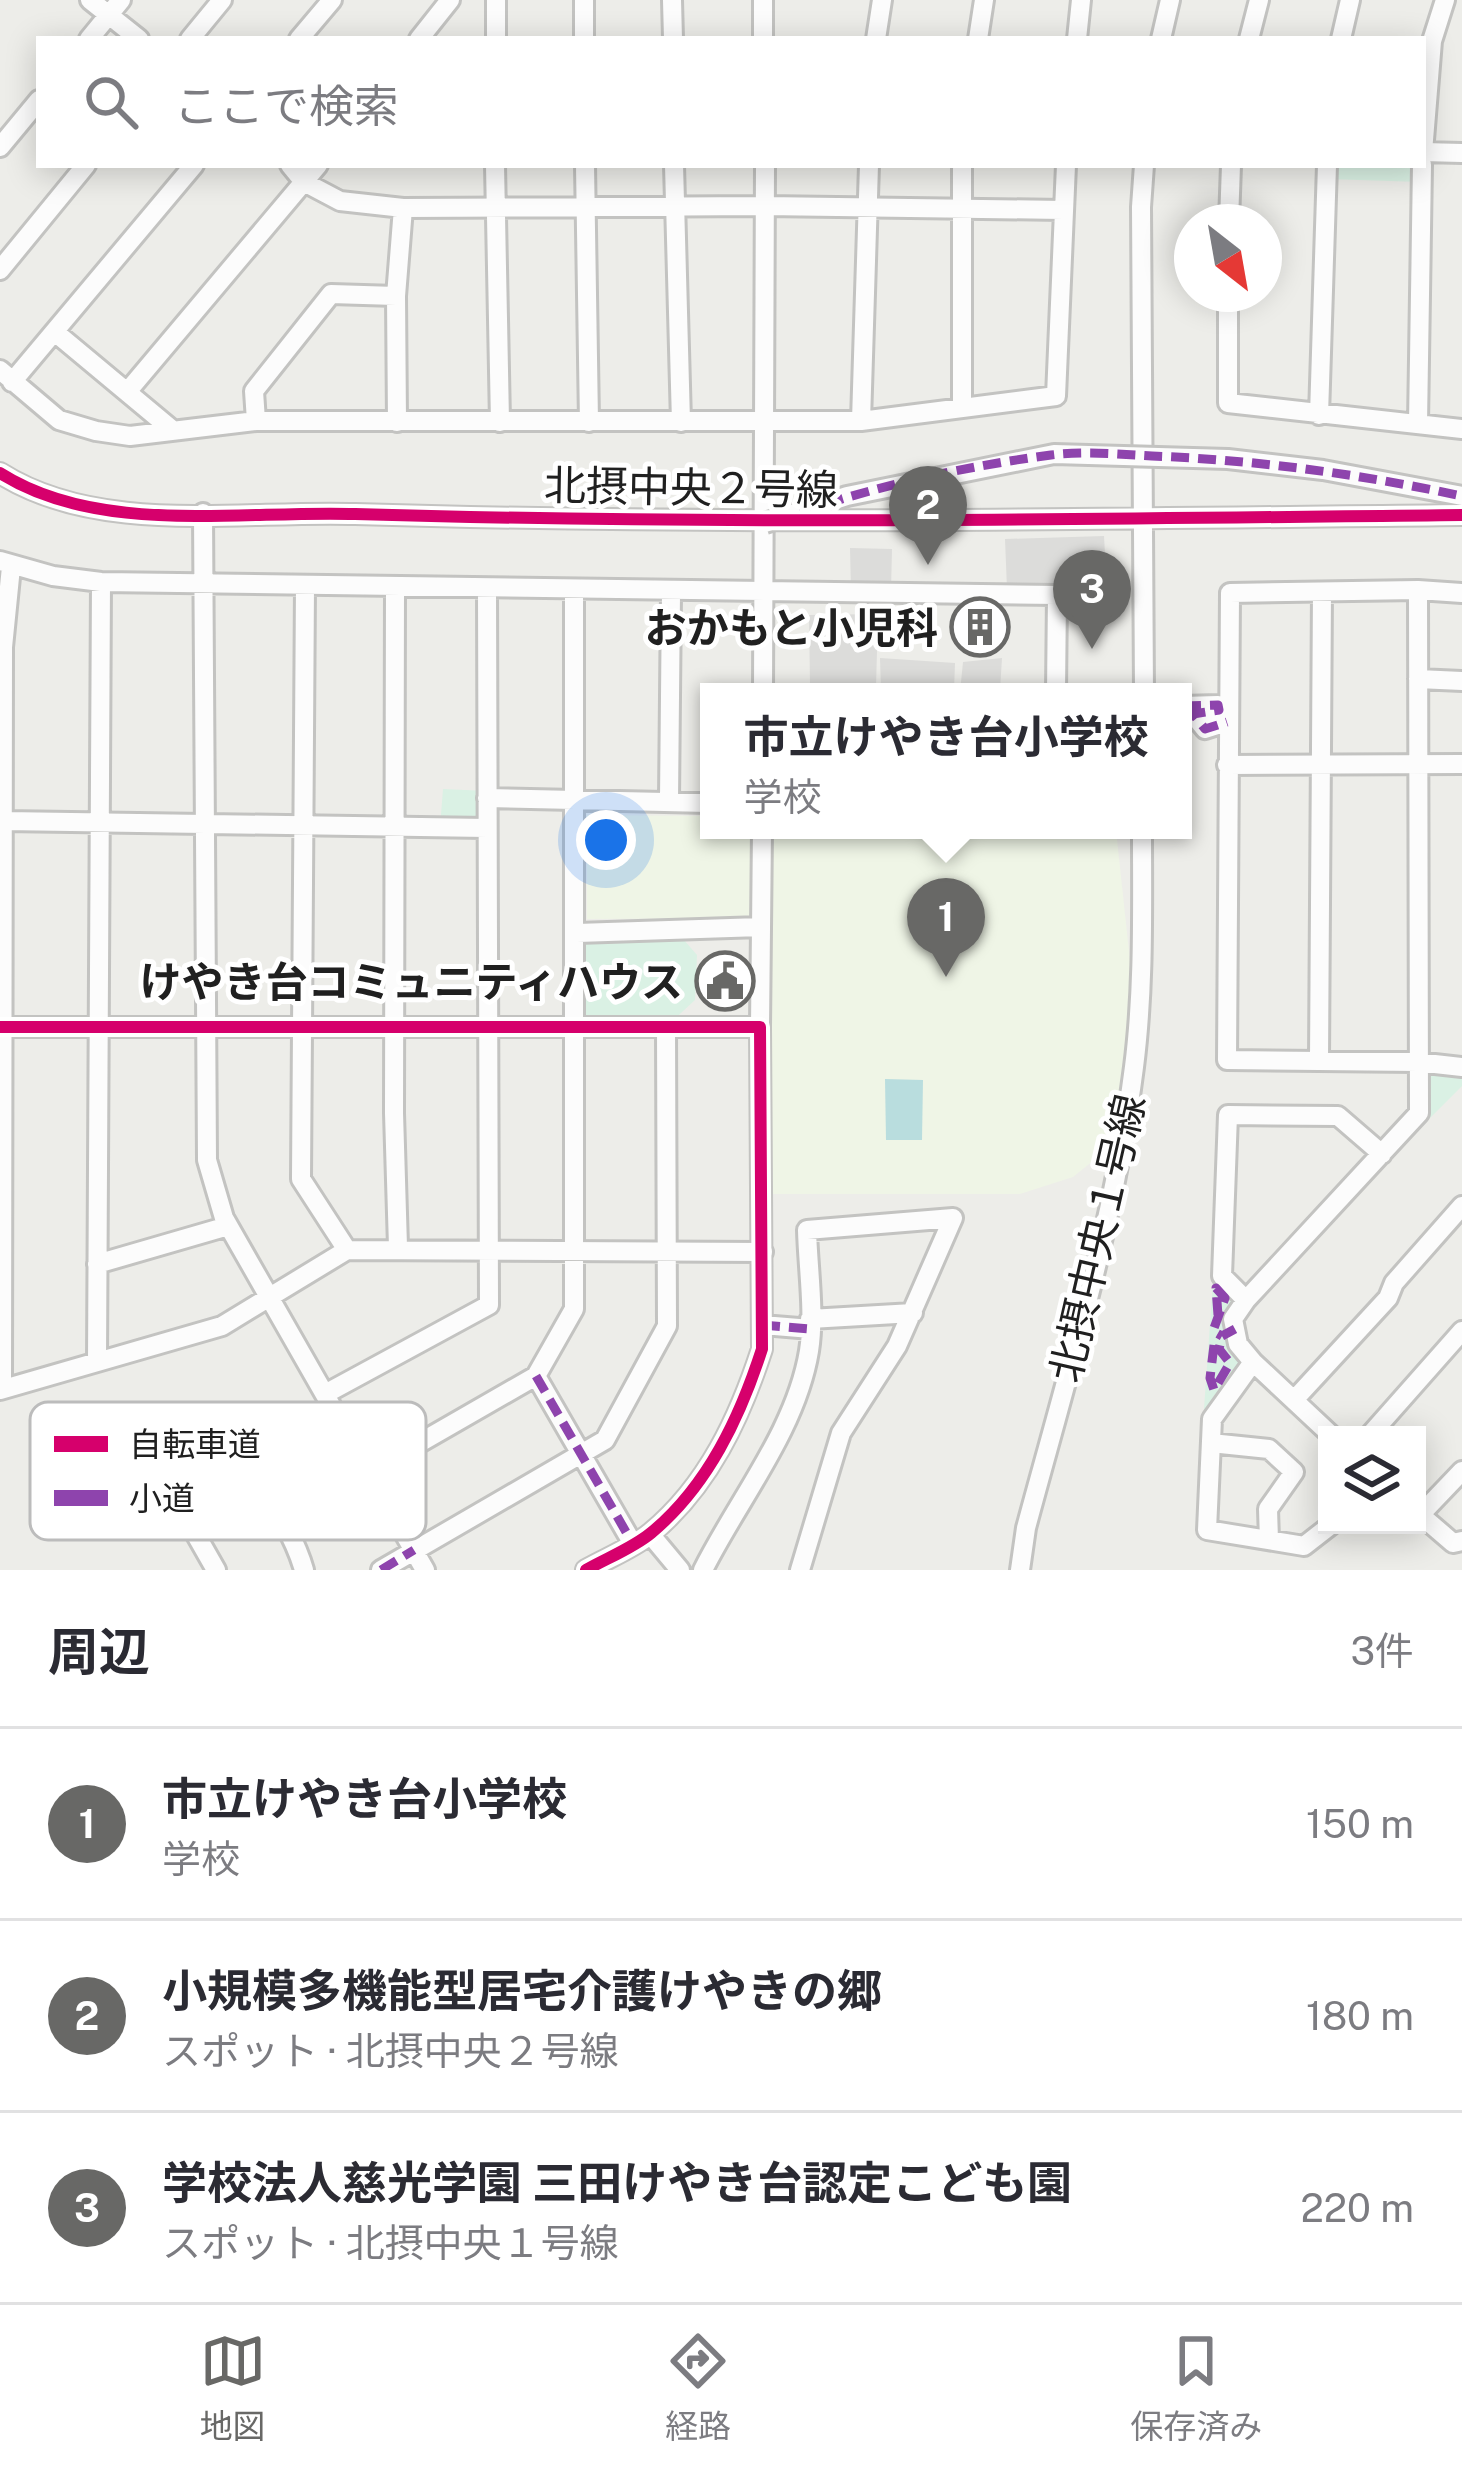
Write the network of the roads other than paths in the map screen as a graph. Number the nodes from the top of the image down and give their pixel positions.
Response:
1 (90, 0) edge
2 (222, 0) edge
3 (332, 0) edge
4 (450, 0) edge
5 (496, 0) edge
6 (584, 0) edge
7 (672, 0) edge
8 (763, 0) edge
9 (882, 0) edge
10 (984, 0) edge
11 (1081, 0) edge
12 (1170, 0) edge
13 (1258, 0) edge
14 (1350, 0) edge
15 (1445, 0) edge
16 (115, 8) edge
17 (92, 36) edge
18 (137, 36) edge
19 (192, 36) edge
20 (302, 36) edge
21 (421, 36) edge
22 (496, 36) edge
23 (584, 36) edge
24 (673, 36) edge
25 (764, 36) edge
26 (876, 36) edge
27 (978, 36) edge
28 (1077, 36) edge
29 (1162, 36) edge
30 (1250, 36) edge
31 (1342, 36) edge
32 (36, 104) edge
33 (1426, 115) edge
34 (0, 147) edge
35 (1426, 152) edge
36 (1462, 153) edge
37 (84, 168) edge
38 (192, 168) edge
39 (292, 168) edge
40 (316, 168) edge
41 (495, 168) edge
42 (585, 168) edge
43 (674, 168) edge
44 (765, 168) edge
45 (869, 168) edge
46 (962, 168) edge
47 (1066, 168) edge
48 (1144, 168) edge
49 (1231, 168) edge
50 (1327, 168) edge
51 (1422, 168) edge
52 (304, 182) junction
53 (1229, 204) edge
54 (765, 206) junction
55 (494, 207) junction
56 (585, 207) junction
57 (404, 208) junction
58 (674, 208) junction
59 (868, 208) junction
60 (962, 208) junction
61 (1063, 210) junction
62 (0, 269) edge
63 (396, 296) junction
64 (1228, 312) edge
65 (56, 333) junction
66 (6, 376) edge
67 (127, 392) junction
68 (962, 408) junction
69 (1319, 416) junction
70 (861, 421) junction
71 (256, 422) junction
72 (397, 422) junction
73 (500, 422) junction
74 (589, 422) junction
75 (681, 422) junction
76 (766, 422) junction
77 (1418, 424) junction
78 (170, 428) junction
79 (1462, 429) edge
80 (0, 473) edge
81 (1462, 496) edge
82 (203, 513) junction
83 (1462, 515) edge
84 (1146, 518) junction
85 (765, 523) junction
86 (6, 564) edge
87 (101, 582) junction
88 (204, 584) junction
89 (305, 586) junction
90 (395, 588) junction
91 (487, 590) junction
92 (1418, 590) junction
93 (574, 591) junction
94 (671, 592) junction
95 (1322, 592) junction
96 (1462, 593) edge
97 (764, 594) junction
98 (1418, 679) junction
99 (1462, 681) edge
100 (764, 683) edge
101 (1056, 683) edge
102 (1144, 683) edge
103 (1192, 706) edge
104 (1227, 722) junction
105 (1, 727) edge
106 (1419, 764) junction
107 (1462, 764) edge
108 (1227, 765) junction
109 (1322, 765) junction
110 (487, 798) junction
111 (576, 799) junction
112 (669, 800) junction
113 (700, 802) edge
114 (4, 820) junction
115 (99, 822) junction
116 (205, 824) junction
117 (304, 825) junction
118 (394, 826) junction
119 (487, 828) junction
120 (762, 839) edge
121 (1142, 839) edge
122 (761, 927) junction
123 (577, 933) junction
124 (2, 1027) edge
125 (666, 1027) junction
126 (760, 1027) junction
127 (99, 1028) junction
128 (206, 1028) junction
129 (303, 1028) junction
130 (394, 1028) junction
131 (488, 1028) junction
132 (576, 1028) junction
133 (1319, 1060) junction
134 (1417, 1062) junction
135 (1462, 1066) edge
136 (1382, 1154) junction
137 (1462, 1205) edge
138 (228, 1226) junction
139 (398, 1247) junction
140 (489, 1249) junction
141 (346, 1250) junction
142 (575, 1250) junction
143 (667, 1250) junction
144 (763, 1252) junction
145 (97, 1264) junction
146 (270, 1298) junction
147 (1246, 1300) junction
148 (914, 1313) junction
149 (810, 1324) junction
150 (762, 1325) junction
151 (1462, 1331) edge
152 (97, 1362) junction
153 (1253, 1362) junction
154 (536, 1376) junction
155 (1, 1389) edge
156 (325, 1394) junction
157 (1294, 1400) junction
158 (330, 1402) edge
159 (1321, 1426) edge
160 (1378, 1426) edge
161 (426, 1439) edge
162 (1211, 1443) junction
163 (582, 1454) junction
164 (1462, 1471) edge
165 (1426, 1506) edge
166 (1426, 1521) edge
167 (1319, 1534) edge
168 (642, 1539) junction
169 (199, 1540) edge
170 (296, 1540) edge
171 (407, 1540) edge
172 (1269, 1540) junction
173 (1462, 1541) edge
174 (413, 1550) junction
175 (216, 1570) edge
176 (304, 1570) edge
177 (381, 1570) edge
178 (425, 1570) edge
179 (586, 1570) edge
180 (680, 1570) edge
181 (703, 1570) edge
182 (800, 1570) edge
183 (1020, 1570) edge

1 - 16 street
2 - 19 street
3 - 20 street
4 - 21 street
5 - 22 street
6 - 23 street
7 - 24 street
8 - 25 street
9 - 26 street
10 - 27 street
11 - 28 street
12 - 29 street
13 - 30 street
14 - 31 street
15 - 33 street
16 - 17 street
16 - 18 street
32 - 34 street
35 - 36 street
37 - 62 street
38 - 65 street
39 - 52 street
40 - 52 street
41 - 55 street
42 - 56 street
43 - 58 street
44 - 54 street
45 - 59 street
46 - 60 street
47 - 61 street
48 - 84 street
49 - 53 street
50 - 69 street
51 - 77 street
52 - 57 street
52 - 67 street
54 - 58 street
54 - 59 street
54 - 76 street
55 - 56 street
55 - 57 street
55 - 73 street
56 - 58 street
56 - 74 street
57 - 63 street
58 - 75 street
59 - 60 street
59 - 70 street
60 - 61 street
60 - 68 street
61 - 68 street
63 - 71 street
63 - 72 street
64 - 69 street
65 - 66 street
65 - 67 street
66 - 78 street
67 - 78 street
68 - 70 street
69 - 77 street
70 - 76 street
71 - 72 street
71 - 78 street
72 - 73 street
73 - 74 street
74 - 75 street
75 - 76 street
76 - 85 street
77 - 79 street
80 - 82 street, 北摂中央２号線
81 - 85 street, bridge
82 - 85 street, 北摂中央２号線
82 - 88 street
83 - 84 street, 北摂中央２号線
84 - 85 street, 北摂中央２号線
84 - 102 street
85 - 97 street
86 - 87 street
86 - 105 street
87 - 88 street
87 - 115 street
88 - 89 street
88 - 116 street
89 - 90 street
89 - 117 street
90 - 91 street
90 - 118 street
91 - 93 street
91 - 110 street
92 - 95 street
92 - 96 street
92 - 98 street
93 - 94 street
93 - 111 street
94 - 97 street
94 - 112 street
95 - 104 street
95 - 109 street
97 - 100 street
97 - 101 street
98 - 99 street
98 - 106 street
103 - 104 street
104 - 108 street
105 - 114 street
106 - 107 street
106 - 109 street
106 - 134 street
108 - 109 street
108 - 133 street
109 - 133 street
110 - 111 street
110 - 119 street
111 - 112 street
111 - 123 street
112 - 113 street
114 - 115 street
114 - 124 street
115 - 116 street
115 - 127 street
116 - 117 street
116 - 128 street
117 - 118 street
117 - 129 street
118 - 119 street
118 - 130 street
119 - 131 street
120 - 122 street
121 - 183 street, 北摂中央１号線
122 - 123 street
122 - 126 street
123 - 132 street
124 - 127 street
124 - 155 street
125 - 126 street
125 - 132 street
125 - 143 street
126 - 144 street
127 - 128 street
127 - 145 street
128 - 129 street
128 - 138 street
129 - 130 street
129 - 141 street
130 - 131 street
130 - 139 street
131 - 132 street
131 - 140 street
132 - 142 street
133 - 134 street
134 - 135 street
134 - 136 street
136 - 147 street
136 - 147 street
137 - 157 street
138 - 145 street
138 - 146 street
139 - 140 street
139 - 141 street
140 - 142 street
140 - 156 street
141 - 146 street
142 - 143 street
142 - 154 street
143 - 144 street
143 - 163 street
144 - 150 street
145 - 152 street
146 - 152 street
146 - 156 street
147 - 153 street
148 - 149 street
148 - 149 street
148 - 182 street
149 - 150 street
149 - 181 street
150 - 168 street
151 - 160 street
152 - 155 street
153 - 157 street
153 - 162 street
154 - 161 street
154 - 163 street
156 - 158 street
157 - 159 street
162 - 172 street
162 - 172 street
163 - 168 street
163 - 174 street
164 - 165 street
166 - 173 street
167 - 172 street
168 - 179 street
168 - 180 street
169 - 175 street
170 - 176 street
171 - 174 street
174 - 177 street
174 - 178 street

